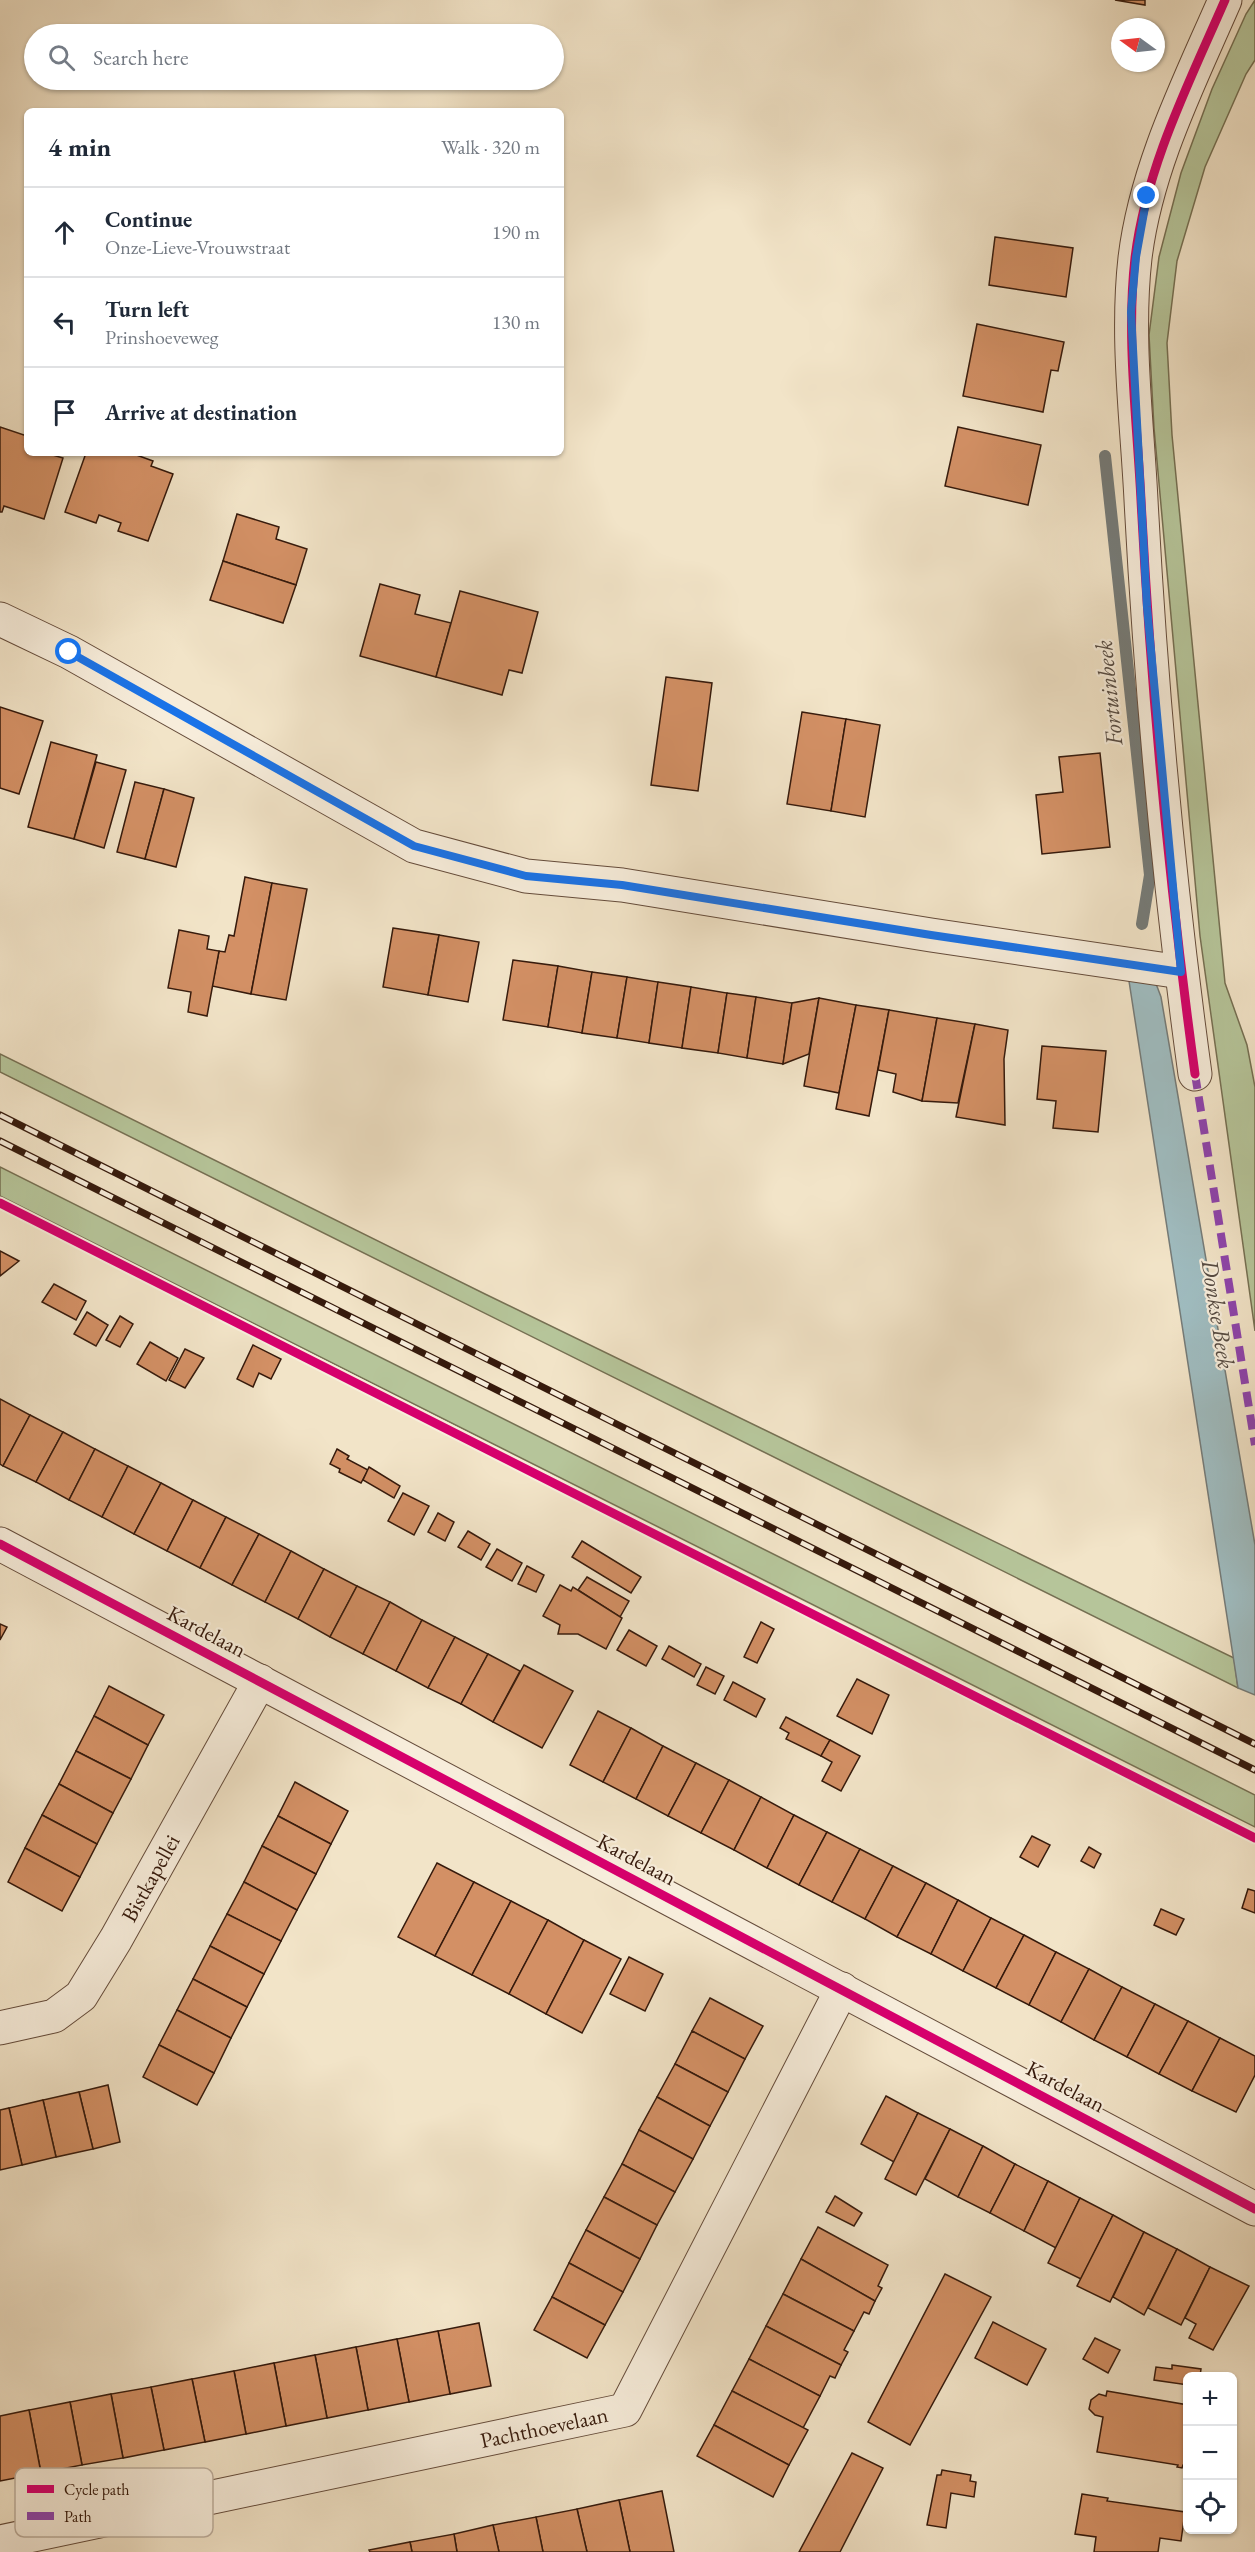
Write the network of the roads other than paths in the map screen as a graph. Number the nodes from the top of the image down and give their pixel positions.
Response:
1 (1225, 0) edge
2 (0, 619) edge
3 (1181, 972) junction
4 (1195, 1074) dead end
5 (0, 1544) edge
6 (260, 1681) junction
7 (842, 1989) junction
8 (0, 2028) edge
9 (1255, 2209) edge
10 (213, 2497) edge
11 (24, 2537) edge
12 (0, 2542) edge

1 - 3 street
2 - 3 street
3 - 4 street
5 - 6 street, Kardelaan
6 - 7 street, Kardelaan
6 - 8 street, Bistkapellei
7 - 9 street, Kardelaan
7 - 10 street, Pachthoevelaan
11 - 12 street, Pachthoevelaan

